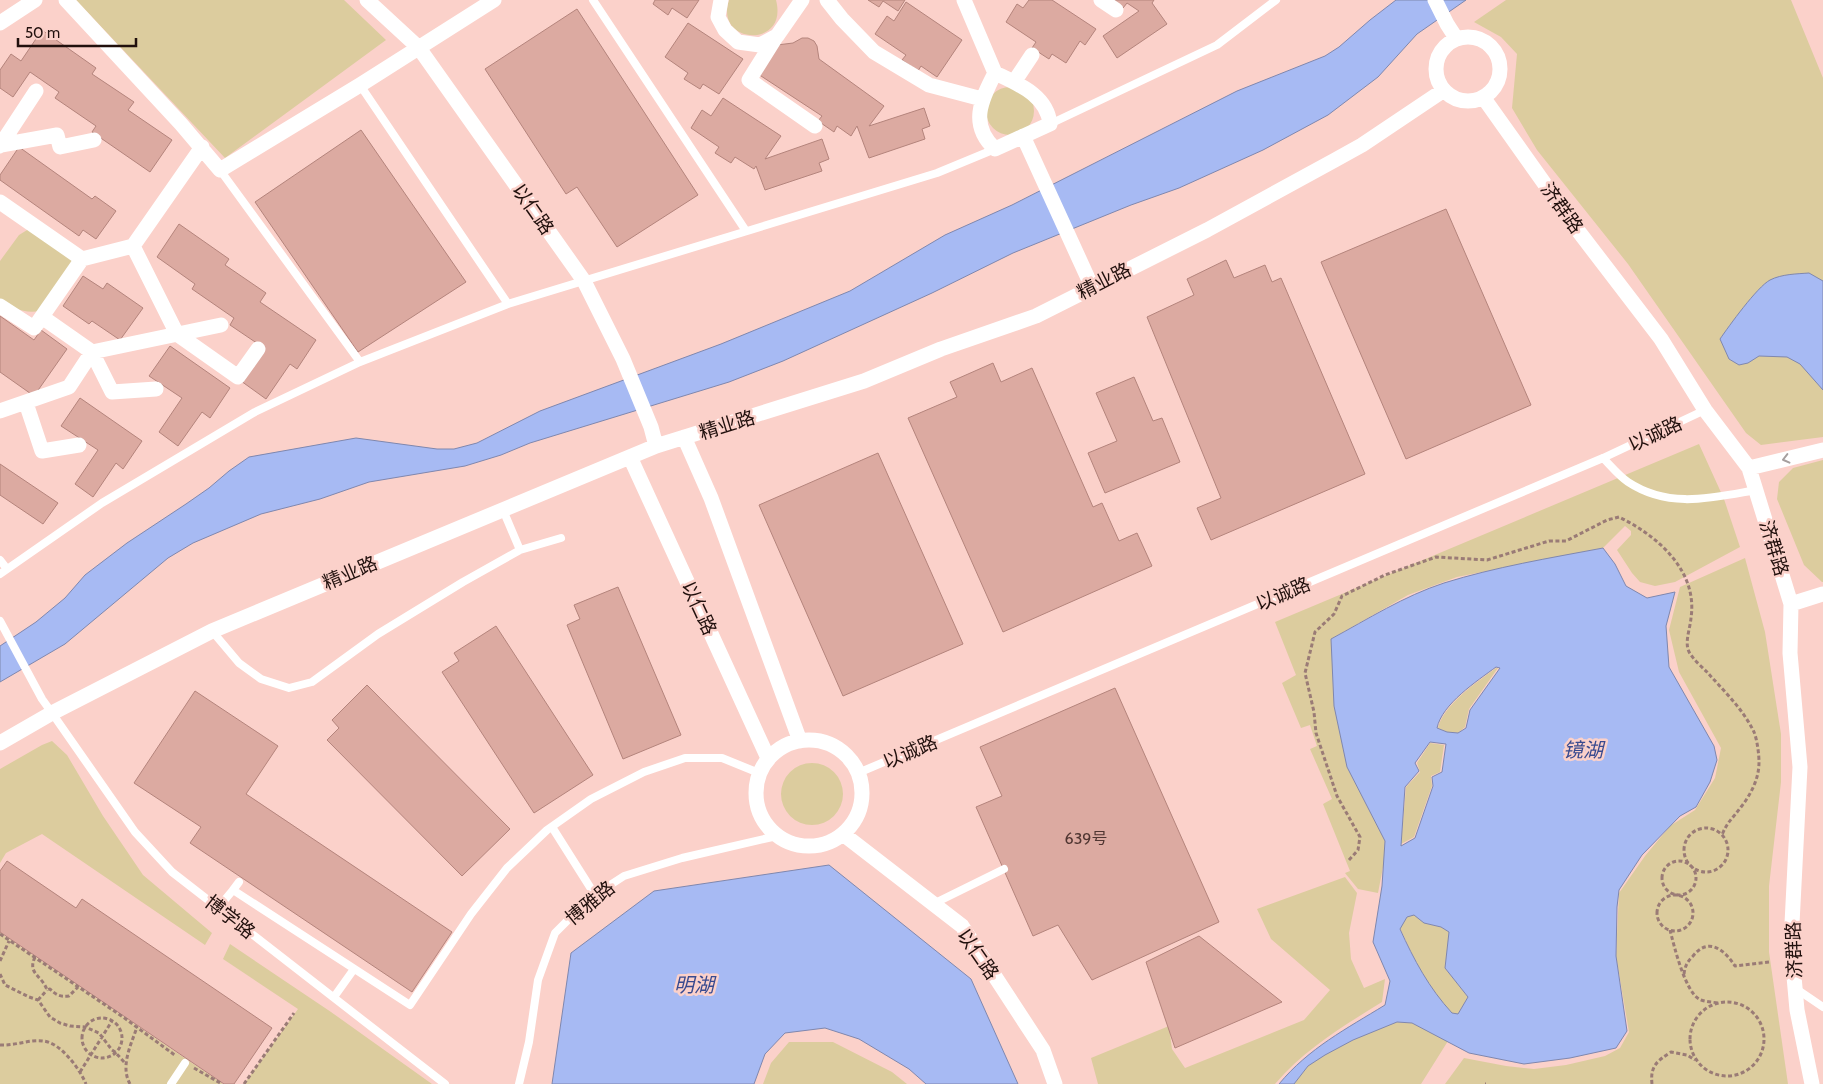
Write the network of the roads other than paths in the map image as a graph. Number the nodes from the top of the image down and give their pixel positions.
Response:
1 (36, 0) edge
2 (66, 0) edge
3 (367, 0) edge
4 (494, 0) edge
5 (593, 0) edge
6 (721, 0) edge
7 (802, 0) edge
8 (827, 0) edge
9 (964, 0) edge
10 (1101, 0) edge
11 (1276, 0) edge
12 (1435, 0) edge
13 (1116, 10) dead end
14 (0, 23) edge
15 (777, 36) junction
16 (1456, 38) junction
17 (419, 48) junction
18 (1032, 55) dead end
19 (995, 73) junction
20 (1014, 82) junction
21 (360, 85) junction
22 (1444, 90) junction
23 (36, 91) dead end
24 (1483, 97) junction
25 (982, 99) junction
26 (1050, 124) junction
27 (815, 126) dead end
28 (1023, 136) junction
29 (94, 140) dead end
30 (0, 145) edge
31 (202, 147) junction
32 (995, 149) junction
33 (220, 170) junction
34 (0, 202) edge
35 (746, 231) junction
36 (133, 246) junction
37 (82, 259) junction
38 (584, 281) junction
39 (1092, 287) junction
40 (508, 304) junction
41 (0, 306) edge
42 (42, 317) junction
43 (221, 325) dead end
44 (177, 334) junction
45 (258, 349) dead end
46 (92, 352) junction
47 (360, 362) junction
48 (156, 389) dead end
49 (26, 403) junction
50 (1705, 410) junction
51 (0, 412) edge
52 (684, 437) junction
53 (78, 445) dead end
54 (656, 446) junction
55 (1823, 450) edge
56 (630, 457) junction
57 (1603, 458) junction
58 (1749, 468) junction
59 (1756, 490) junction
60 (502, 510) junction
61 (561, 538) dead end
62 (520, 550) junction
63 (0, 560) edge
64 (4, 572) edge
65 (1823, 594) edge
66 (1791, 604) junction
67 (0, 621) edge
68 (212, 631) junction
69 (52, 713) junction
70 (800, 740) junction
71 (0, 743) edge
72 (768, 758) junction
73 (759, 773) junction
74 (858, 773) junction
75 (552, 827) junction
76 (843, 834) junction
77 (777, 836) junction
78 (1004, 869) dead end
79 (239, 882) dead end
80 (233, 890) junction
81 (595, 895) junction
82 (933, 904) junction
83 (218, 908) junction
84 (354, 969) junction
85 (1795, 988) junction
86 (334, 997) junction
87 (1823, 1006) edge
88 (185, 1063) road end
89 (171, 1084) edge
90 (445, 1084) edge
91 (519, 1084) edge
92 (1055, 1084) edge
93 (1812, 1084) edge

1 - 14 street
2 - 31 street
3 - 17 street, 以仁路
4 - 17 street
5 - 35 lane
6 - 15 street
7 - 15 street
8 - 25 street
9 - 19 street
10 - 13 street
11 - 26 lane
12 - 16 street
15 - 27 street
16 - 22 street
16 - 24 street
17 - 21 street
17 - 38 street, 以仁路
18 - 20 street
19 - 20 street
19 - 25 street
20 - 26 street
21 - 33 street
21 - 40 lane
22 - 24 street
22 - 39 street, 精业路
23 - 30 street
24 - 50 street, 济群路
25 - 32 street
26 - 28 street
28 - 32 street
28 - 39 street
29 - 30 street
31 - 33 street
31 - 36 street
32 - 35 lane
33 - 47 lane
34 - 37 street
35 - 38 lane
36 - 37 street
36 - 44 street
37 - 42 street
38 - 40 lane
38 - 54 street, 以仁路
39 - 52 street, 精业路
40 - 47 lane
41 - 42 street
42 - 46 street
43 - 44 street
44 - 45 street
44 - 46 street
46 - 48 street
46 - 49 street
47 - 64 lane
49 - 51 street
49 - 53 street
50 - 57 lane, 以诚路
50 - 58 street, 济群路
52 - 54 street, 精业路
52 - 70 street
54 - 56 street, 精业路
55 -> 58 street
56 - 60 street, 精业路
56 - 72 street, 以仁路
57 - 59 lane
57 - 74 lane, 以诚路
58 - 59 street, 济群路
59 - 66 street, 济群路
60 - 62 lane
60 - 68 street, 精业路
61 - 62 lane
62 - 68 lane
63 - 64 lane
65 - 66 street
66 - 85 street, 济群路
67 - 69 lane, 博学路
68 - 69 street, 精业路
69 - 71 street, 精业路
69 - 83 lane, 博学路
70 - 72 street
70 - 74 street
72 - 73 street
73 - 75 lane
73 - 77 street
74 - 76 street
75 - 81 lane
75 - 84 lane
76 - 77 street
76 - 82 street, 以仁路
77 - 81 lane, 博雅路
78 - 82 lane
79 - 80 lane
80 - 83 lane
80 - 84 lane
81 - 91 lane, 博雅路
82 - 92 street, 以仁路
83 - 86 lane, 博学路
84 - 86 lane
85 - 87 lane
85 - 93 street, 济群路
86 - 90 lane, 博学路
88 - 89 lane

